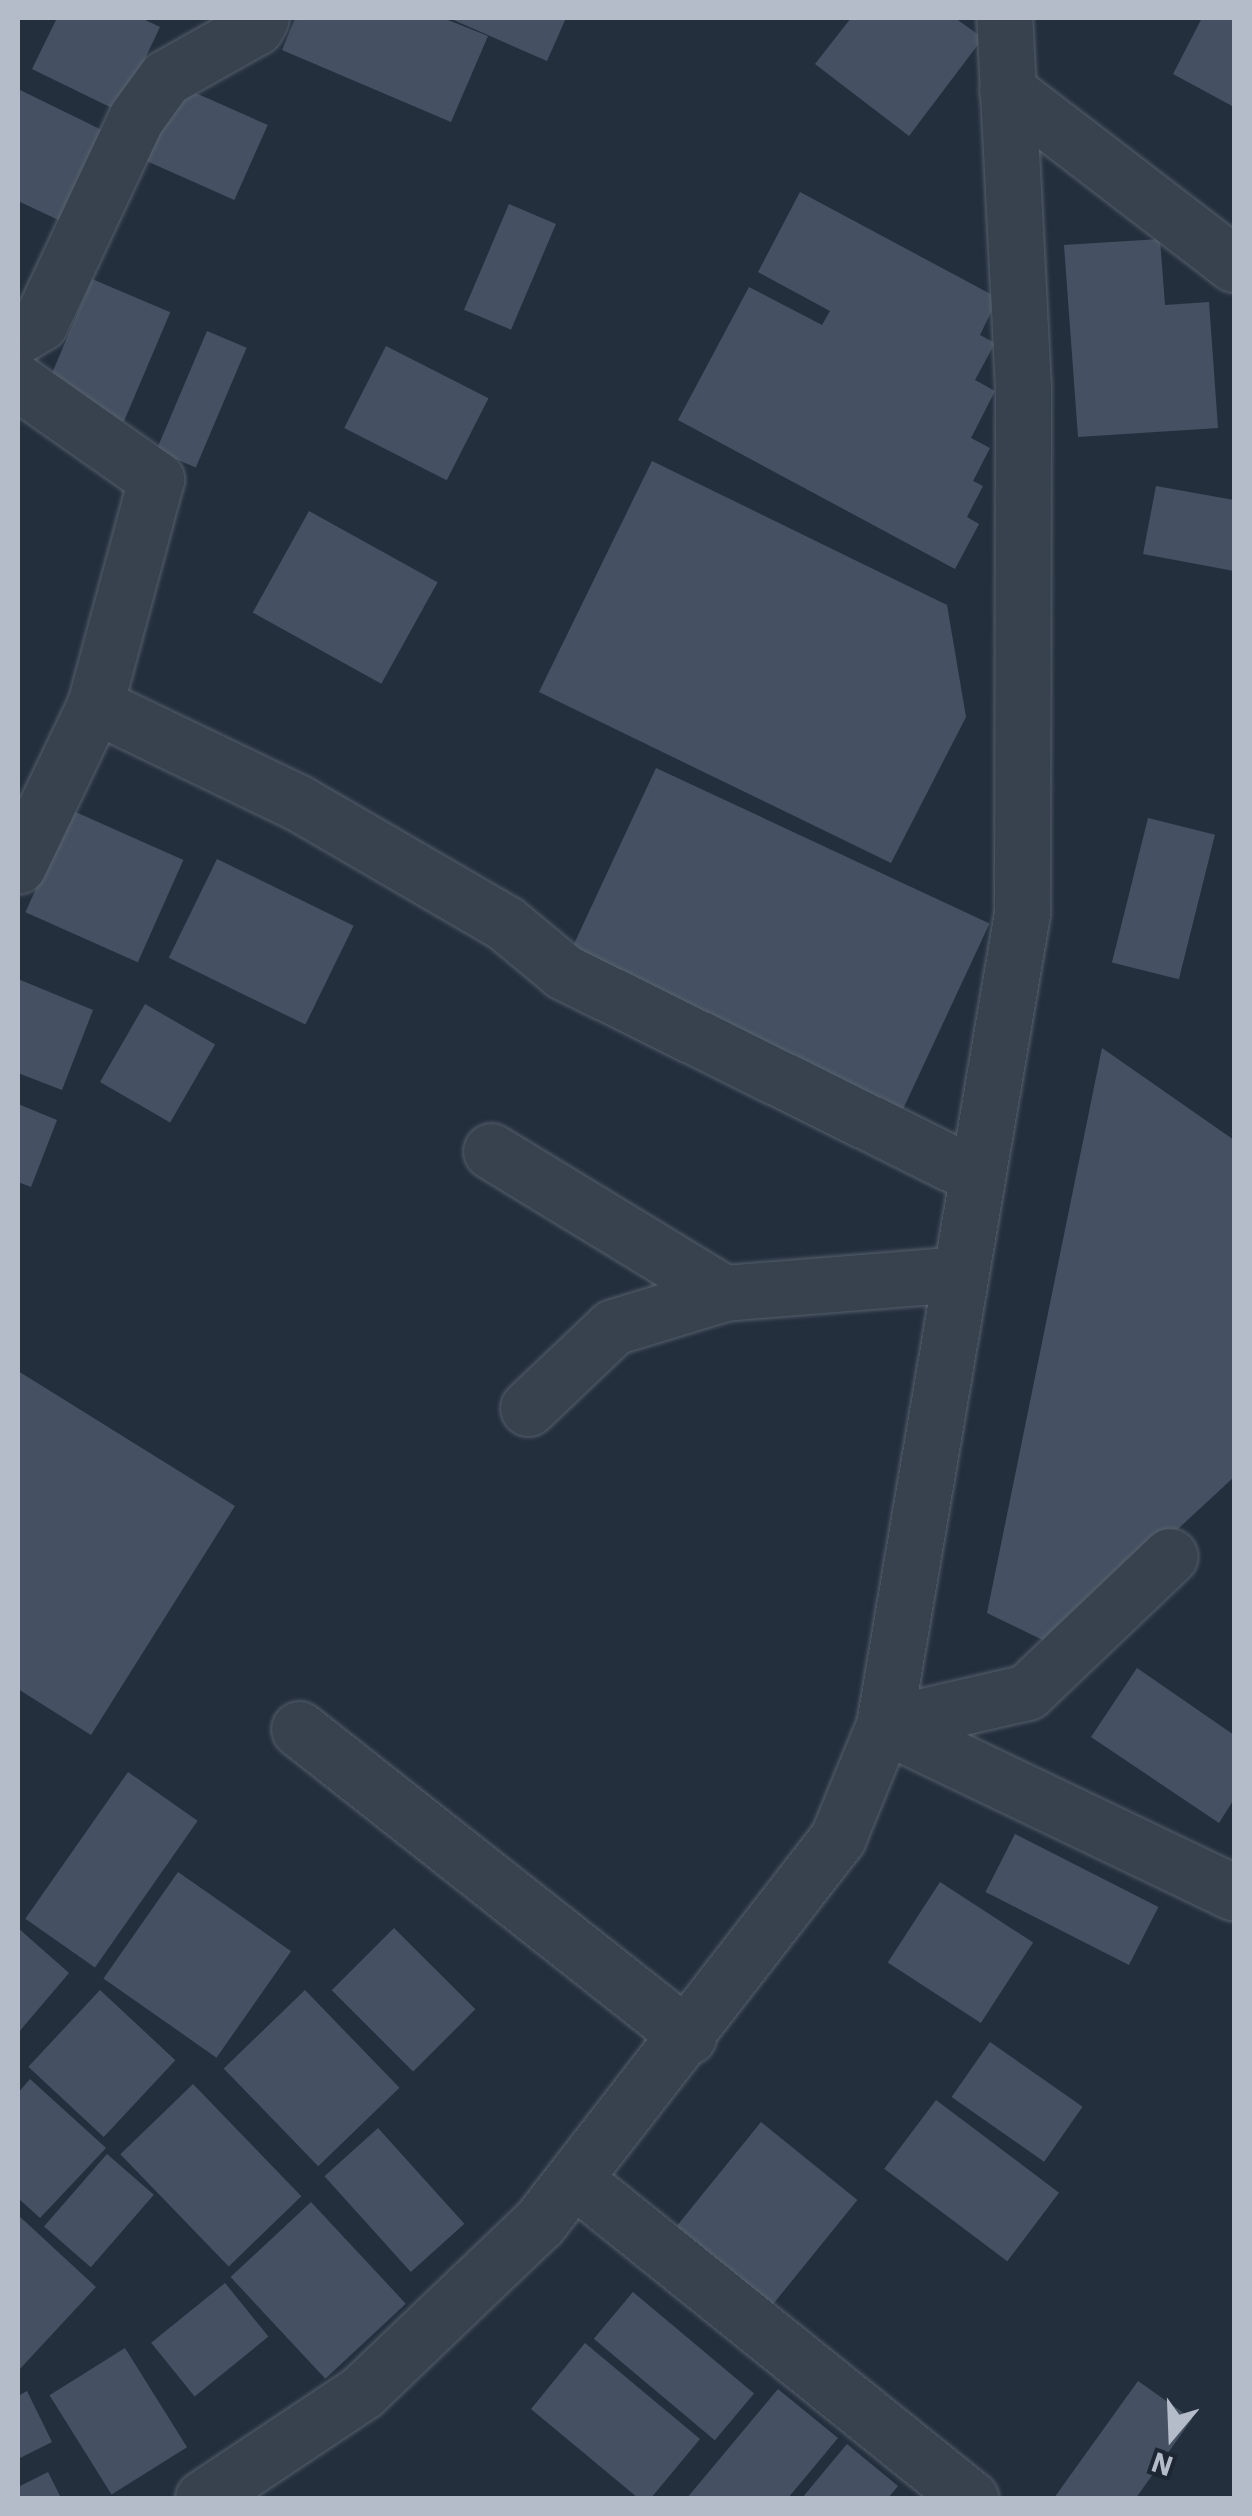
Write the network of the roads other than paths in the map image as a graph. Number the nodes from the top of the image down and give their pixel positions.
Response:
1 (261, 18) edge
2 (1004, 18) edge
3 (1007, 90) junction
4 (1234, 264) edge
5 (18, 336) edge
6 (18, 382) edge
7 (95, 705) junction
8 (18, 866) edge
9 (490, 1150) dead end
10 (976, 1176) junction
11 (959, 1274) junction
12 (724, 1294) junction
13 (528, 1408) dead end
14 (1170, 1556) dead end
15 (884, 1724) junction
16 (298, 1729) dead end
17 (1234, 1893) edge
18 (688, 2036) junction
19 (574, 2179) junction
20 (236, 2490) edge
21 (970, 2498) edge

1 - 5 street
2 - 3 street
3 - 4 street
3 - 10 street
6 - 7 street
7 - 8 street
7 - 10 street
9 - 12 street
10 - 11 street
11 - 12 street
11 - 15 street
12 - 13 street
14 - 15 street
15 - 17 street
15 - 18 street
16 - 18 street
18 - 19 street
19 - 20 street
19 - 21 street

